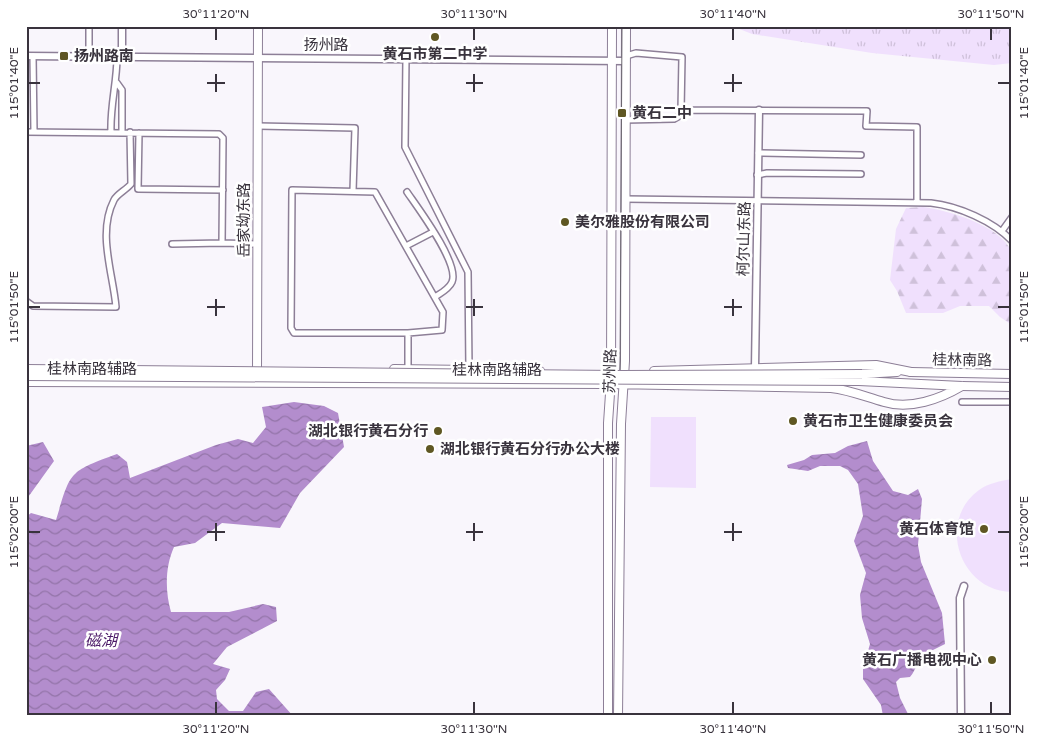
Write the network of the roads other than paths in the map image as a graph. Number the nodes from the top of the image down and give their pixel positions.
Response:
1 (89, 26) edge
2 (122, 26) edge
3 (258, 26) edge
4 (612, 26) edge
5 (626, 26) edge
6 (30, 56) edge
7 (89, 57) junction
8 (120, 57) junction
9 (258, 57) junction
10 (406, 58) junction
11 (626, 59) junction
12 (612, 61) junction
13 (117, 83) junction
14 (26, 87) edge
15 (33, 87) junction
16 (681, 110) junction
17 (759, 110) junction
18 (625, 120) junction
19 (258, 126) junction
20 (26, 132) edge
21 (34, 132) junction
22 (111, 132) junction
23 (122, 132) junction
24 (130, 132) junction
25 (139, 132) junction
26 (758, 153) junction
27 (861, 155) dead end
28 (860, 174) dead end
29 (757, 175) junction
30 (138, 189) junction
31 (223, 190) junction
32 (125, 191) junction
33 (353, 191) junction
34 (407, 192) dead end
35 (625, 199) junction
36 (757, 201) junction
37 (917, 203) junction
38 (1012, 217) edge
39 (1002, 231) junction
40 (433, 232) junction
41 (1012, 241) edge
42 (222, 243) junction
43 (172, 244) dead end
44 (257, 244) junction
45 (406, 246) junction
46 (435, 297) junction
47 (26, 301) edge
48 (408, 333) junction
49 (27, 367) edge
50 (755, 368) junction
51 (408, 369) junction
52 (469, 369) junction
53 (257, 370) junction
54 (611, 372) junction
55 (624, 372) junction
56 (911, 372) junction
57 (1012, 374) edge
58 (26, 376) edge
59 (861, 378) junction
60 (26, 382) edge
61 (256, 383) junction
62 (611, 384) junction
63 (624, 384) junction
64 (962, 386) junction
65 (1012, 387) edge
66 (962, 402) dead end
67 (1012, 402) edge
68 (964, 586) dead end
69 (608, 716) edge
70 (618, 716) edge
71 (961, 716) edge

1 - 7 street
2 - 8 street
3 - 9 main road, 岳家坳东路
4 - 12 main road, 苏州路
5 - 11 main road, 苏州路
6 - 7 street, 扬州路
6 - 15 street
7 - 8 street, 扬州路
8 - 9 street, 扬州路
8 - 13 street
9 - 10 street, 扬州路
9 - 19 main road, 岳家坳东路
10 - 12 street, 扬州路
10 - 52 street
11 - 12 street, 扬州路
11 - 16 street
11 - 18 main road, 苏州路
12 - 54 main road, 苏州路
13 - 22 street
13 - 23 street
14 - 15 street
15 - 21 street
16 - 17 street
16 - 18 street
17 - 26 street, 柯尔山东路
17 - 37 street
18 - 35 main road, 苏州路
19 - 33 street
19 - 44 main road, 岳家坳东路
20 - 21 street
21 - 22 street
22 - 23 street
23 - 24 street
24 - 25 street
24 - 32 street
25 - 30 street
25 - 31 street
26 - 27 street
26 - 29 street, 柯尔山东路
28 - 29 street
29 - 36 street, 柯尔山东路
30 - 31 street
30 - 32 street
31 - 42 street
32 - 47 street
33 - 45 street
33 - 48 street
34 - 40 street
35 - 36 street
35 - 55 main road, 苏州路
36 - 37 street
36 - 50 street, 柯尔山东路
37 - 39 street
38 - 39 street
39 - 41 street
40 - 45 street
40 - 46 street
42 - 43 street
42 - 44 street
44 - 53 main road, 岳家坳东路
45 - 46 street
46 - 48 street
48 - 51 street
49 - 53 main road, 桂林南路辅路
49 - 59 main road, bridge
50 - 55 main road, 桂林南路辅路
50 - 56 main road, 桂林南路辅路
51 - 52 main road, 桂林南路辅路
51 - 53 main road, 桂林南路辅路
52 - 54 main road, 桂林南路辅路
53 - 61 main road, 岳家坳东路
54 - 55 main road, 桂林南路辅路
54 - 62 main road, 苏州路
55 - 63 main road, 苏州路
56 - 57 main road, 桂林南路
56 - 59 main road
58 - 59 main road, bridge
59 - 64 main road, 桂林南路
60 - 61 main road, 桂林南路辅路
61 - 62 main road, 桂林南路辅路
62 - 63 main road, 桂林南路辅路
62 - 69 main road, 苏州路
63 - 64 main road, 桂林南路辅路
63 - 70 main road, 苏州路
64 - 65 main road, 桂林南路
66 - 67 street
68 - 71 street

